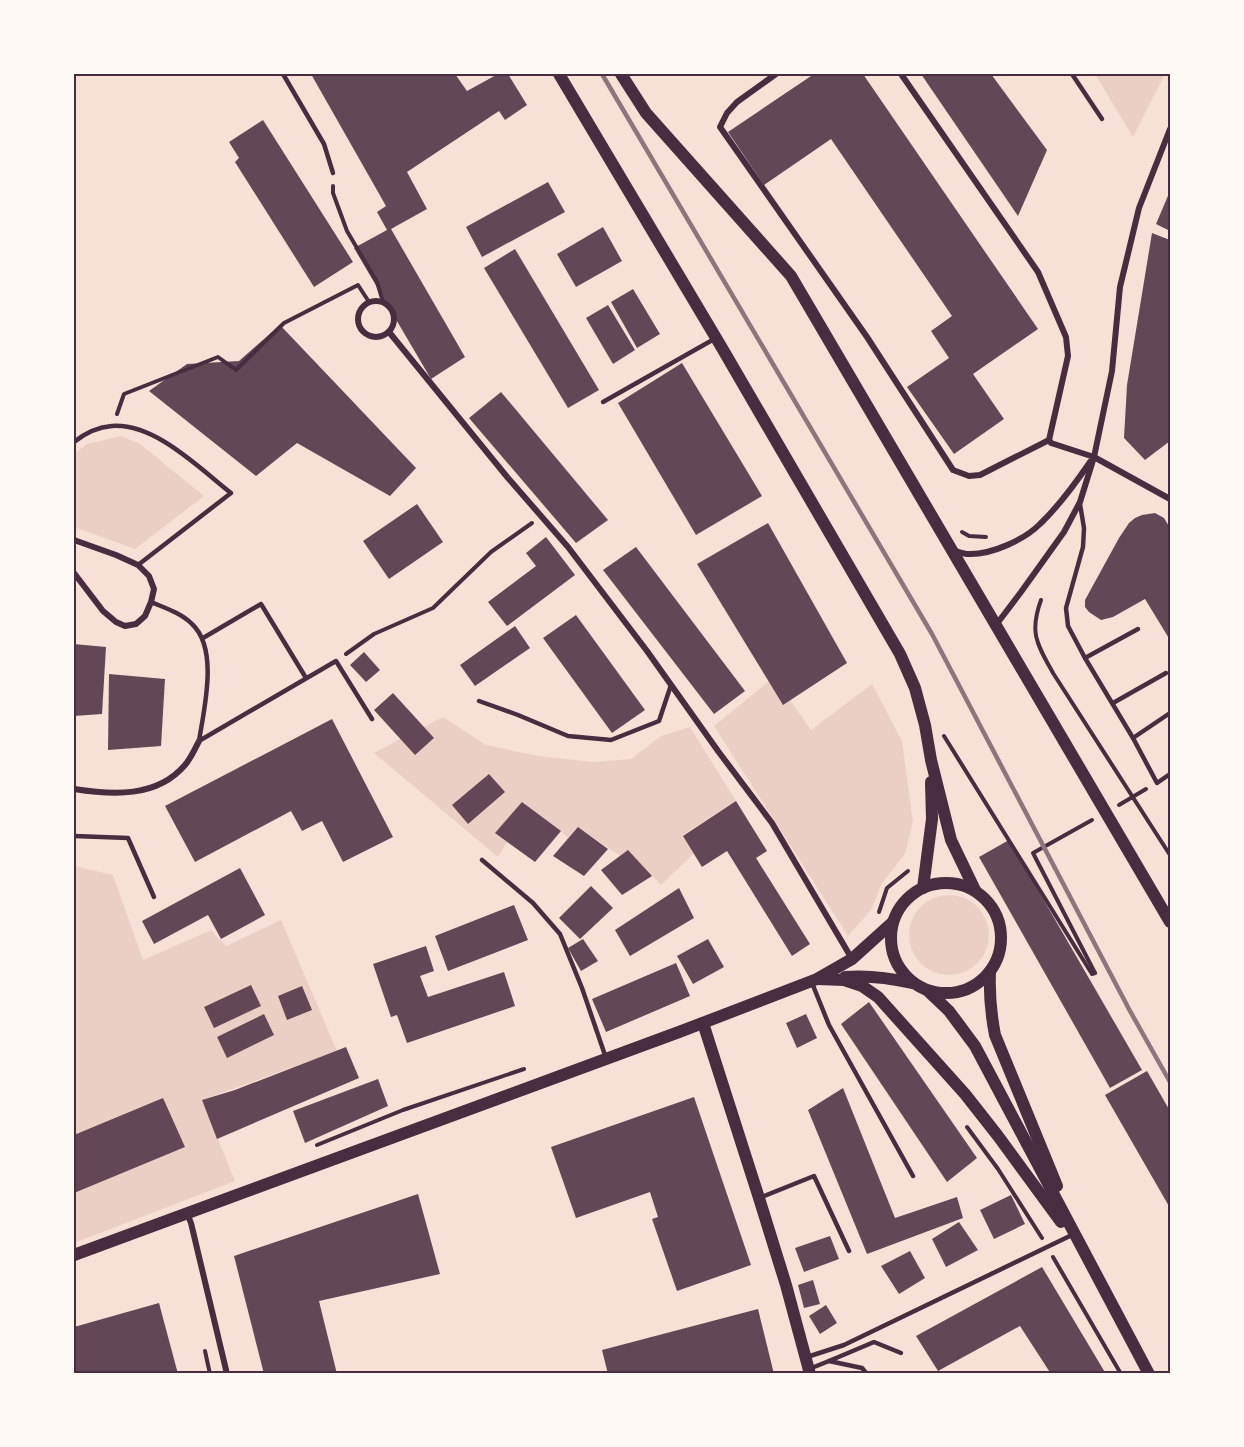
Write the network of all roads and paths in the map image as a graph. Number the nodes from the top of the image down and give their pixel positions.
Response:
1 (283, 74) edge
2 (559, 74) edge
3 (621, 74) edge
4 (776, 74) edge
5 (901, 74) edge
6 (1072, 74) edge
7 (1102, 119) dead end
8 (1170, 129) edge
9 (333, 173) joint
10 (369, 302) junction
11 (383, 302) junction
12 (389, 332) junction
13 (716, 338) junction
14 (603, 402) dead end
15 (112, 426) junction
16 (1048, 440) junction
17 (74, 442) edge
18 (1094, 457) junction
19 (1170, 499) edge
20 (1080, 502) junction
21 (542, 516) junction
22 (957, 528) dead end
23 (987, 537) dead end
24 (74, 540) edge
25 (954, 551) junction
26 (138, 565) junction
27 (74, 573) edge
28 (1041, 600) dead end
29 (151, 602) junction
30 (996, 625) junction
31 (1138, 629) dead end
32 (202, 638) junction
33 (1085, 658) junction
34 (336, 661) junction
35 (1166, 673) dead end
36 (306, 678) junction
37 (671, 685) junction
38 (479, 701) dead end
39 (1113, 704) junction
40 (1170, 713) edge
41 (372, 719) dead end
42 (939, 728) dead end
43 (1133, 738) junction
44 (199, 741) junction
45 (931, 760) junction
46 (1170, 774) edge
47 (1157, 783) junction
48 (74, 789) edge
49 (1134, 797) junction
50 (1113, 808) dead end
51 (1093, 819) dead end
52 (74, 836) edge
53 (1170, 855) edge
54 (482, 860) dead end
55 (923, 888) junction
56 (975, 890) junction
57 (154, 897) dead end
58 (893, 922) junction
59 (1170, 922) edge
60 (852, 959) junction
61 (990, 973) junction
62 (814, 980) junction
63 (912, 983) junction
64 (928, 991) junction
65 (702, 1023) junction
66 (606, 1058) junction
67 (965, 1124) dead end
68 (913, 1176) dead end
69 (759, 1198) junction
70 (187, 1213) junction
71 (1073, 1235) junction
72 (1047, 1247) junction
73 (849, 1251) dead end
74 (1084, 1253) junction
75 (74, 1255) edge
76 (901, 1353) dead end
77 (829, 1361) junction
78 (808, 1366) edge
79 (227, 1374) edge
80 (867, 1374) edge
81 (1121, 1374) edge
82 (1149, 1374) edge

1 - 9 lane
2 - 13 main road
3 - 25 main road
4 - 16 street
5 - 16 street
6 - 7 lane
8 - 18 street
9 - 11 path
10 - 11 street
10 - 12 street
10 - 15 path
11 - 12 street
12 - 21 street
13 - 14 lane
13 - 45 main road
15 - 17 lane
15 - 26 lane
16 - 18 street
18 - 19 street
18 - 20 street
18 - 25 street
20 - 30 street
20 - 33 lane
21 - 34 path
21 - 37 street
22 - 23 path
24 - 26 street
25 - 30 main road
26 - 29 street
27 - 29 street
28 - 49 path
29 - 32 lane
30 - 59 main road
31 - 33 lane
32 - 36 lane
32 - 44 lane
33 - 39 lane
34 - 36 lane
34 - 41 lane
35 - 39 lane
36 - 44 lane
37 - 38 lane
37 - 60 street
39 - 43 lane
40 - 43 lane
42 - 51 path
43 - 47 lane
44 - 48 street
45 - 55 main road
45 - 56 main road
46 - 47 lane
47 - 49 path
49 - 50 path
49 - 53 path
52 - 57 lane
54 - 66 lane
55 - 56 main road
55 - 58 main road
56 - 61 main road
58 - 60 main road
58 - 63 main road
60 - 62 main road
61 - 64 main road
61 - 74 main road
62 - 63 main road
62 - 65 main road
62 - 68 lane
62 - 71 main road
63 - 64 main road
64 - 71 main road
65 - 66 main road
65 - 69 main road
66 - 70 main road
67 - 72 path
69 - 73 lane
69 - 78 main road
70 - 75 main road
70 - 79 street
71 - 72 lane
71 - 74 main road
72 - 78 lane
72 - 81 path
74 - 82 main road
76 - 77 lane
77 - 78 lane
77 - 80 lane

